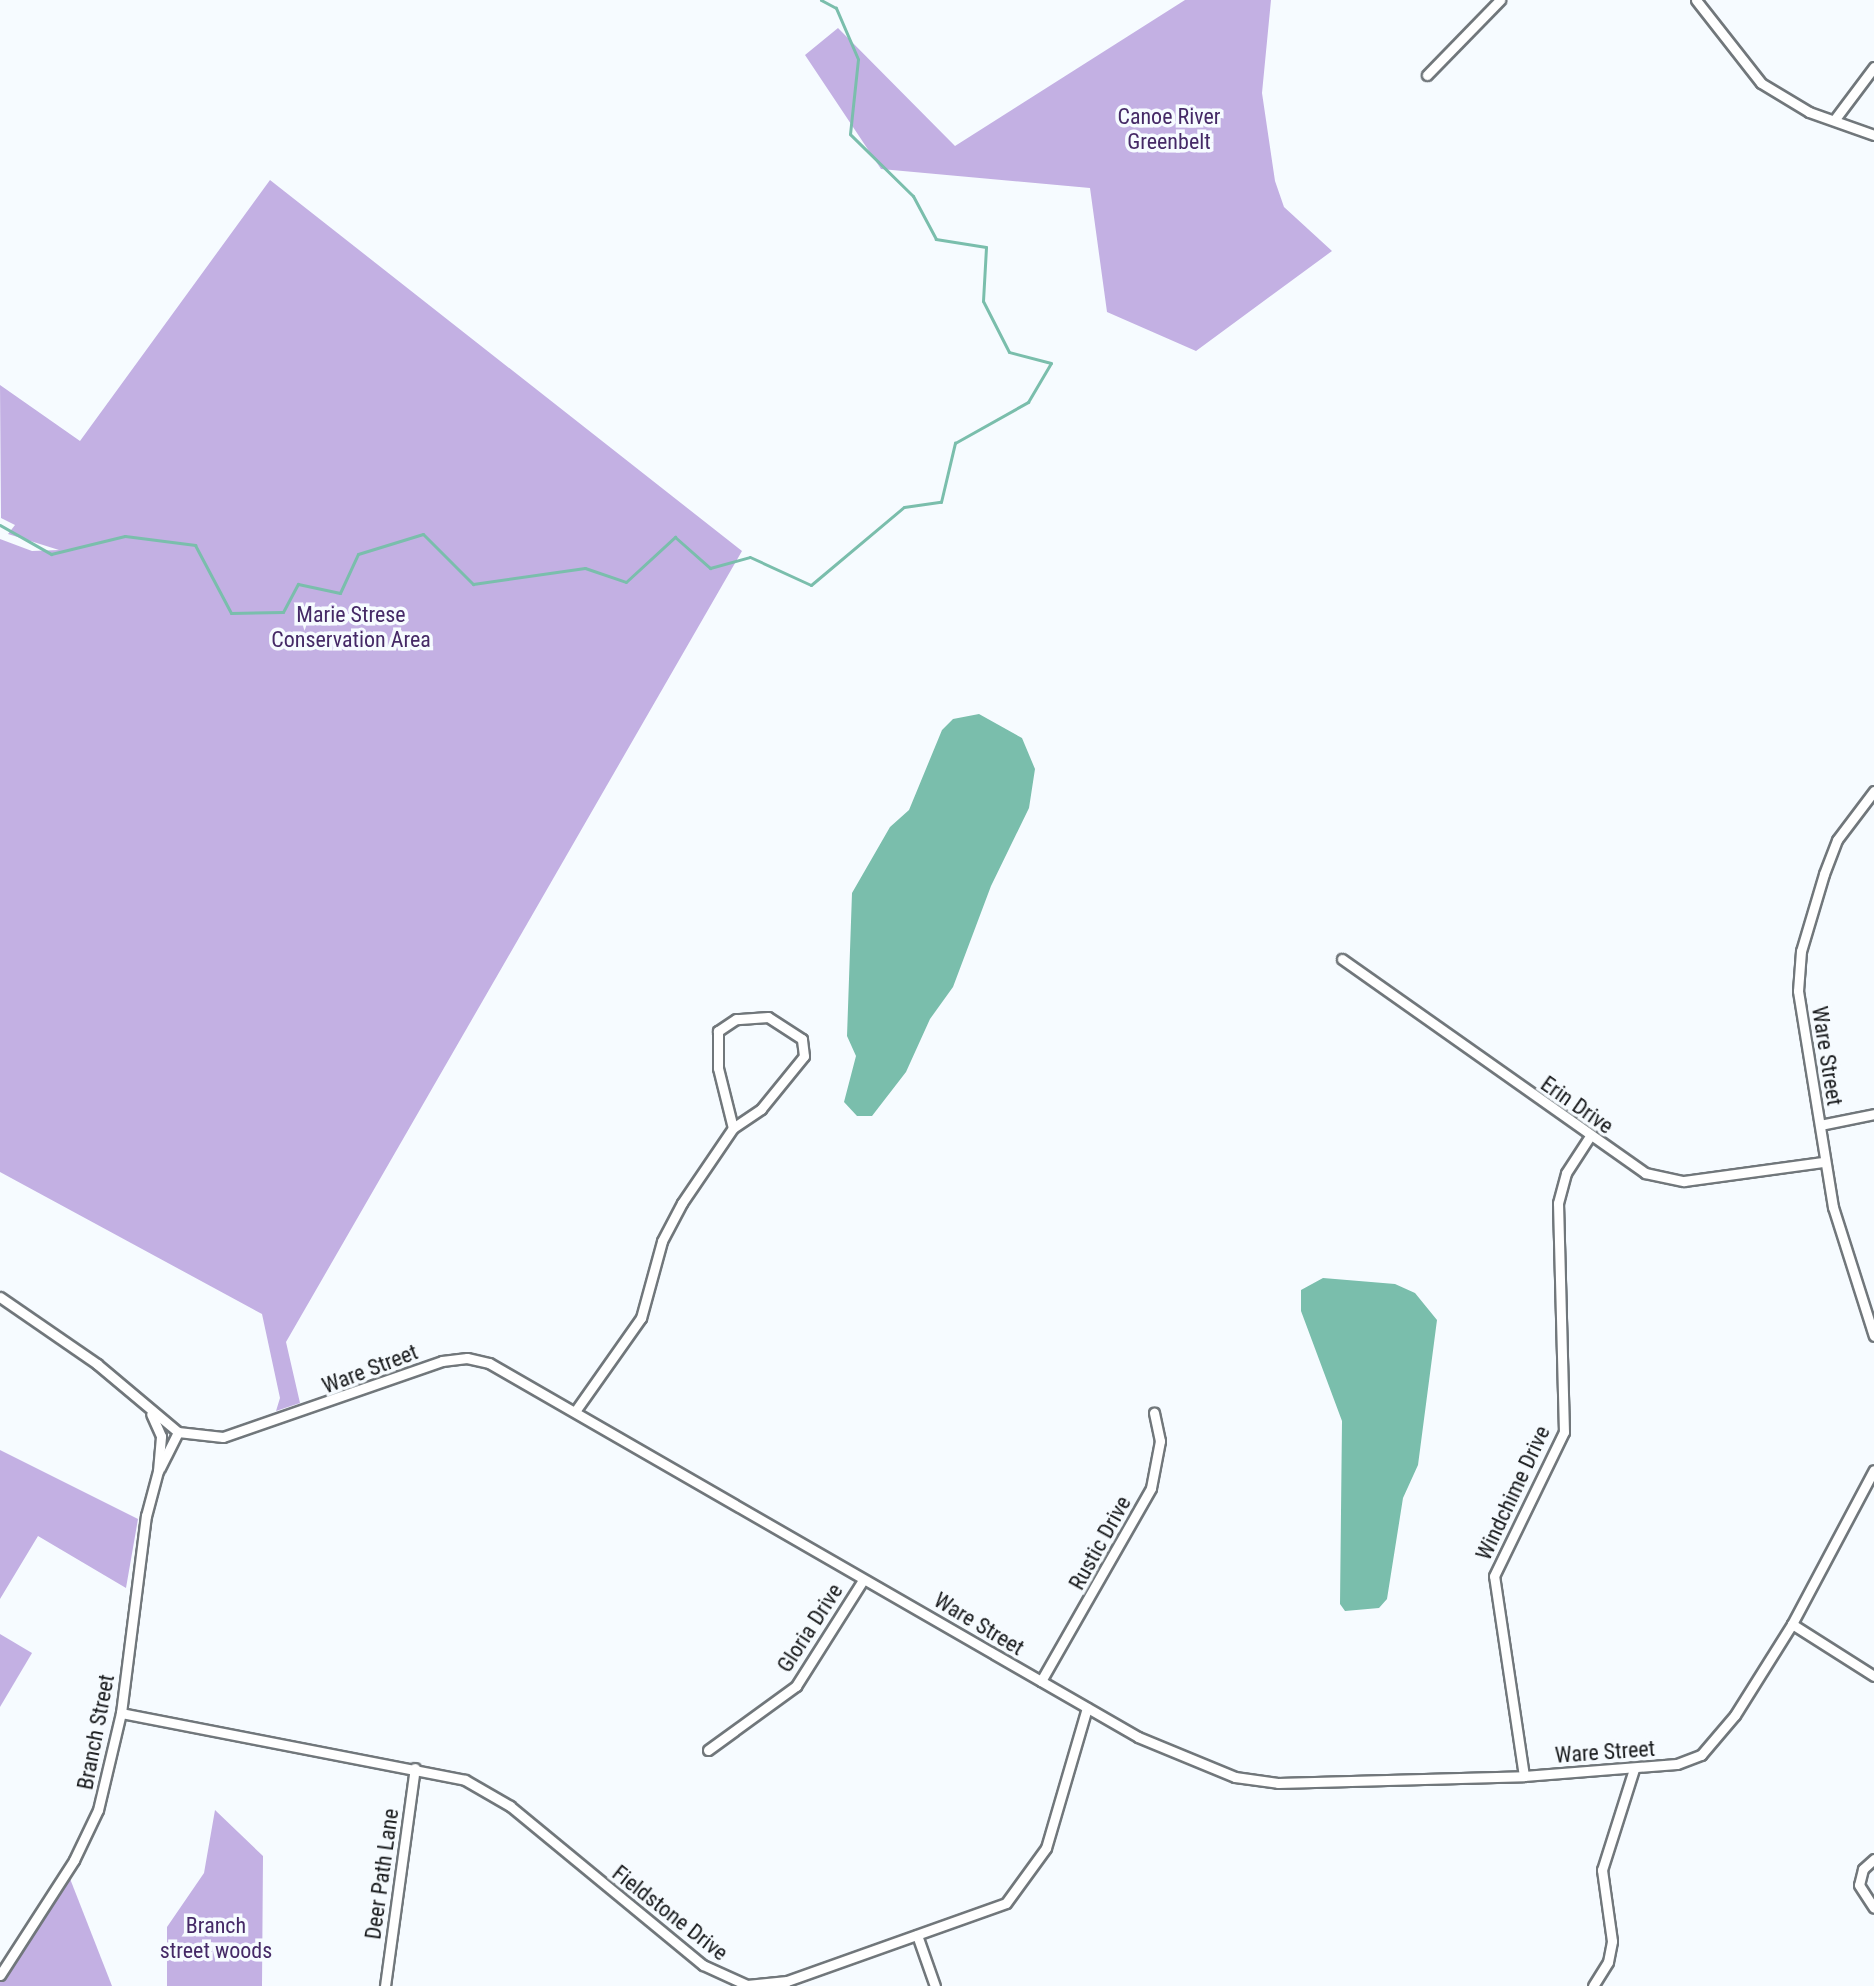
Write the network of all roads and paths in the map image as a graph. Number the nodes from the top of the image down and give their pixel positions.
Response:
1 (1500, 0) edge
2 (1696, 0) edge
3 (1874, 67) edge
4 (1427, 75) dead end
5 (1835, 119) junction
6 (1874, 135) edge
7 (1874, 791) edge
8 (1342, 959) dead end
9 (1874, 1114) edge
10 (1820, 1125) junction
11 (733, 1128) junction
12 (1590, 1136) junction
13 (1823, 1162) junction
14 (0, 1297) edge
15 (1874, 1336) edge
16 (148, 1409) junction
17 (576, 1410) junction
18 (1154, 1413) dead end
19 (178, 1432) junction
20 (1874, 1470) edge
21 (158, 1471) junction
22 (863, 1580) junction
23 (1792, 1624) junction
24 (1874, 1676) edge
25 (1041, 1681) junction
26 (1087, 1708) junction
27 (121, 1713) junction
28 (708, 1750) dead end
29 (415, 1768) junction
30 (1634, 1769) junction
31 (1524, 1776) junction
32 (1874, 1859) edge
33 (1874, 1908) edge
34 (917, 1935) junction
35 (0, 1975) edge
36 (385, 1986) edge
37 (935, 1986) edge
38 (1593, 1986) edge

1 - 4 street
2 - 5 street
3 - 5 street
5 - 6 street
7 - 10 street, Ware Street
8 - 12 street, Erin Drive
9 - 10 street
10 - 13 street, Ware Street
11 - 11 street
11 - 17 street
12 - 13 street, Erin Drive
12 - 31 street, Windchime Drive
13 - 15 street, Ware Street
14 - 16 street
16 - 19 street
16 - 21 street, Branch Street
17 - 19 street, Ware Street
17 - 22 street, Ware Street
18 - 25 street, Rustic Drive
19 - 21 street, Branch Street
20 - 23 street, Ware Street
21 - 27 street, Branch Street
22 - 25 street, Ware Street
22 - 28 street, Gloria Drive
23 - 24 street
23 - 30 street, Ware Street
25 - 26 street, Ware Street
26 - 31 street, Ware Street
26 - 34 street, Fieldstone Drive
27 - 29 street, Fieldstone Drive
27 - 35 street, Branch Street
29 - 34 street, Fieldstone Drive
29 - 36 street, Deer Path Lane
30 - 31 street, Ware Street
30 - 38 street
32 - 33 street
34 - 37 street

